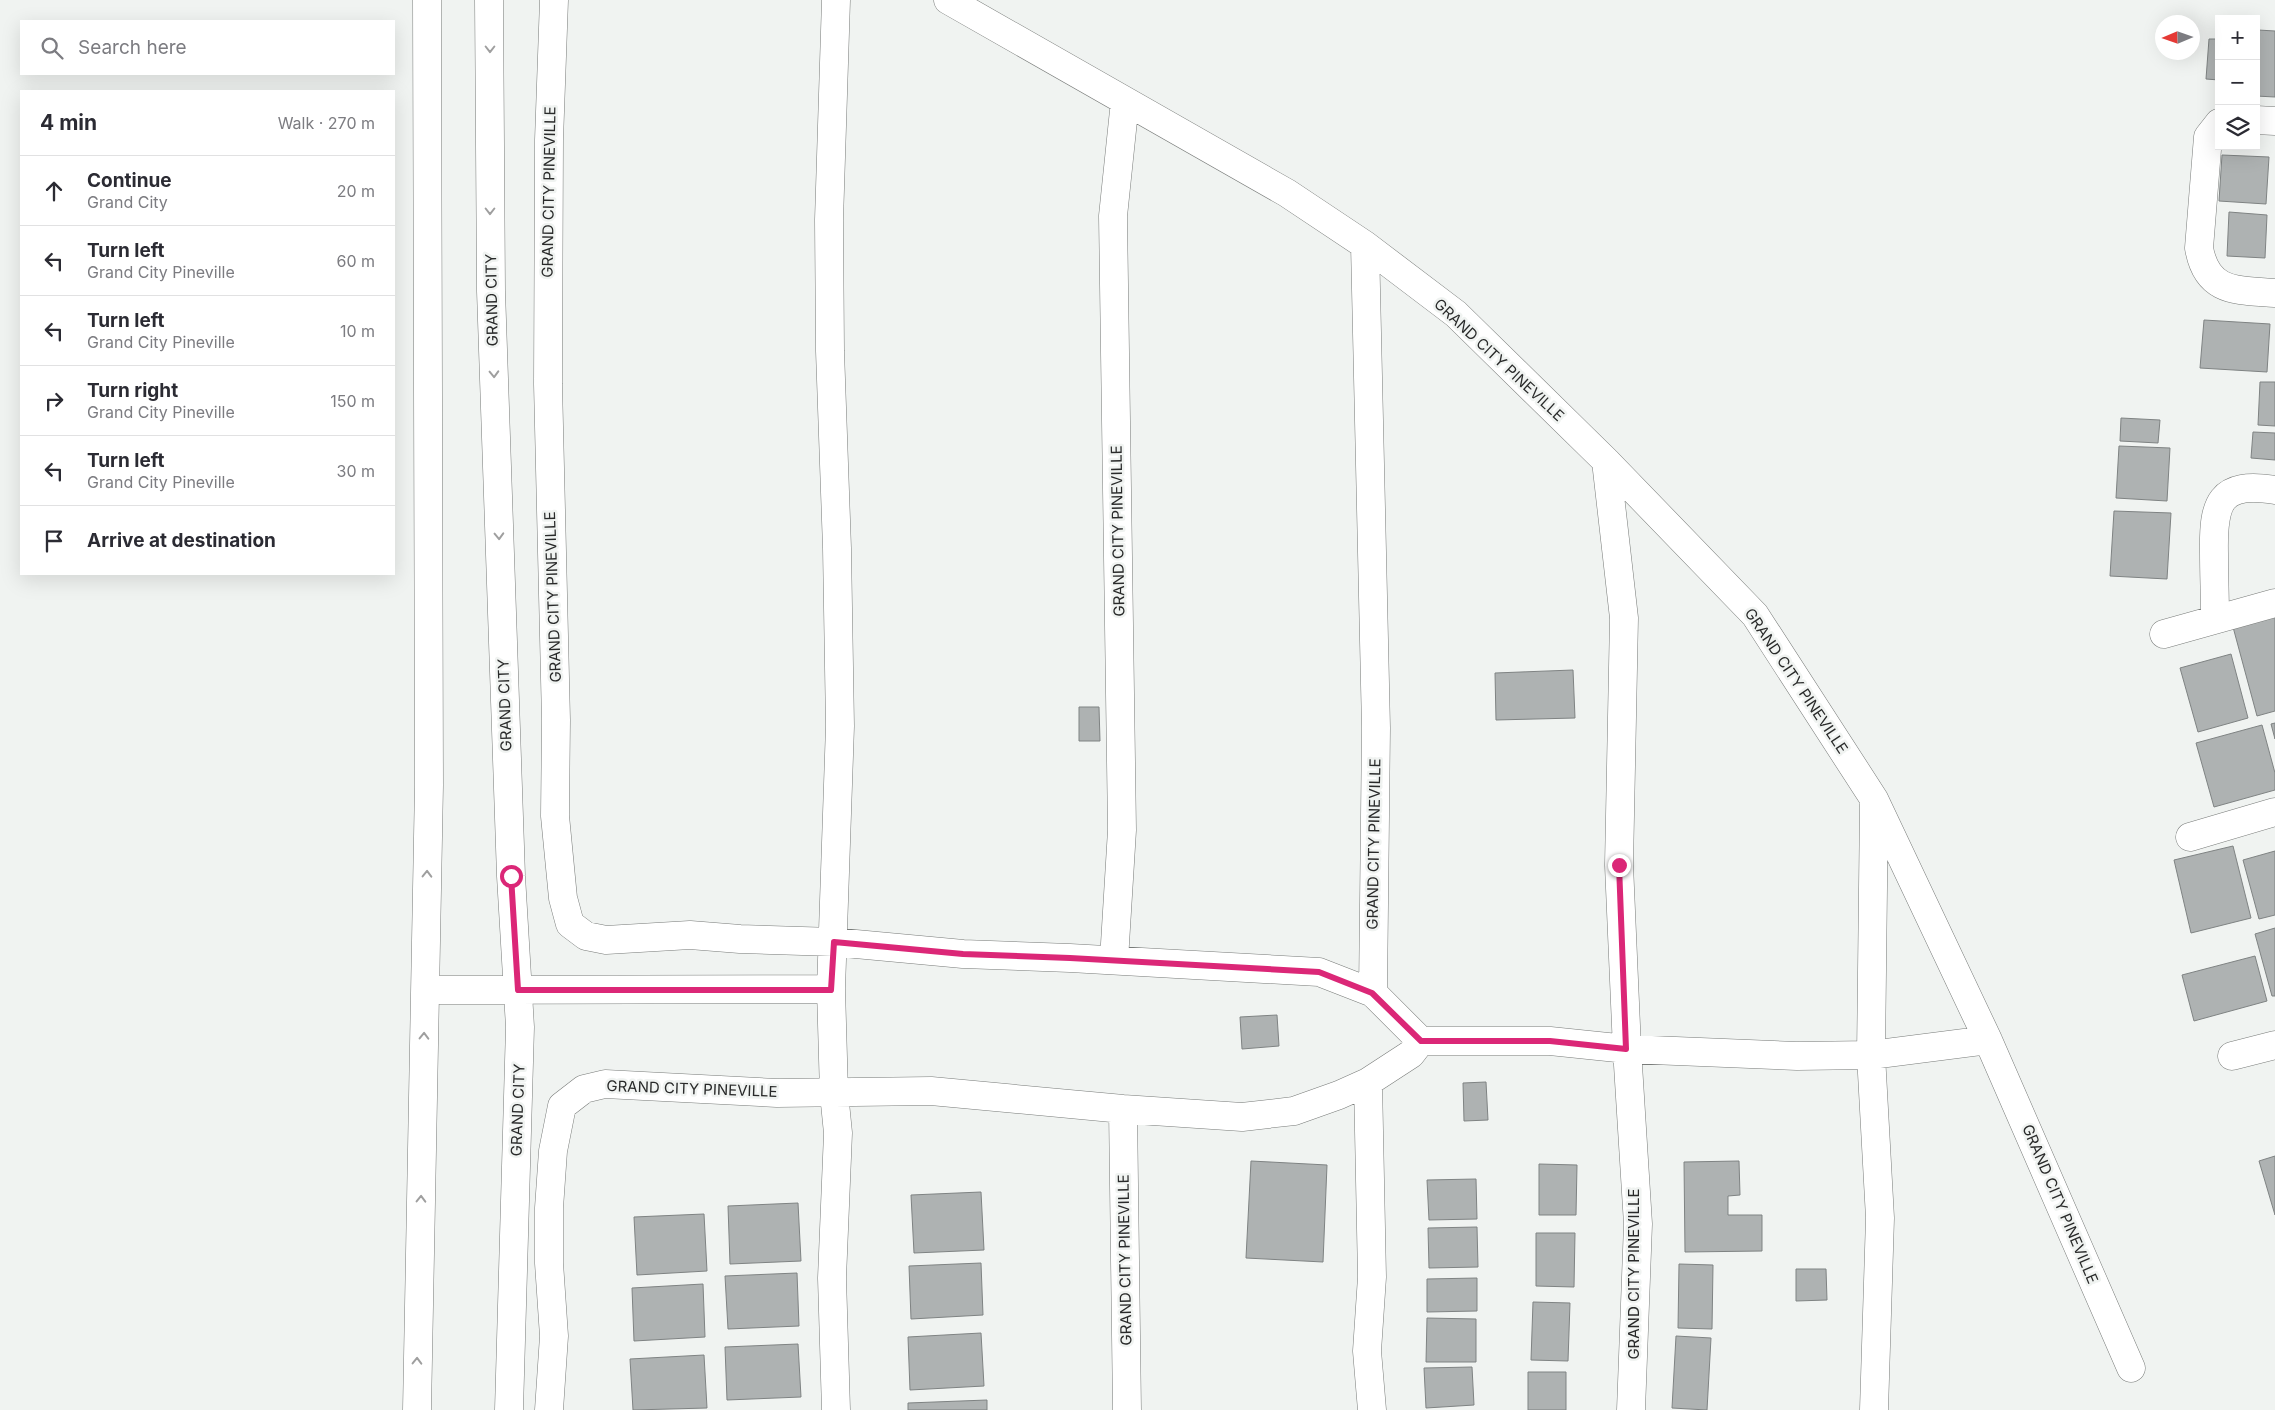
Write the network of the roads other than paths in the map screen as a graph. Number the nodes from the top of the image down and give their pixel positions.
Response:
1 (427, 0) edge
2 (490, 0) edge
3 (554, 0) edge
4 (836, 0) edge
5 (948, 0) edge
6 (1125, 101) junction
7 (2260, 120) edge
8 (2275, 121) edge
9 (2215, 128) edge
10 (1365, 245) junction
11 (2275, 293) edge
12 (1606, 460) junction
13 (2275, 490) edge
14 (2275, 603) edge
15 (2215, 618) junction
16 (2164, 634) dead end
17 (1874, 799) junction
18 (2275, 812) edge
19 (2190, 837) dead end
20 (834, 942) junction
21 (1114, 960) junction
22 (425, 990) junction
23 (518, 990) junction
24 (831, 990) junction
25 (1372, 993) junction
26 (1988, 1040) junction
27 (1421, 1041) junction
28 (2275, 1045) edge
29 (1626, 1049) junction
30 (1871, 1055) junction
31 (2232, 1056) dead end
32 (1368, 1082) junction
33 (834, 1093) junction
34 (1123, 1109) junction
35 (2131, 1368) dead end
36 (416, 1410) edge
37 (509, 1410) edge
38 (549, 1410) edge
39 (836, 1410) edge
40 (1127, 1410) edge
41 (1372, 1410) edge
42 (1631, 1410) edge
43 (1874, 1410) edge

22 -> 1 street
2 -> 23 street, GRAND CITY
3 - 20 street, GRAND CITY PINEVILLE
4 - 20 street
5 - 6 street, GRAND CITY PINEVILLE
6 - 10 street, GRAND CITY PINEVILLE
6 - 21 street, GRAND CITY PINEVILLE
7 - 8 street
9 - 11 street
10 - 12 street, GRAND CITY PINEVILLE
10 - 25 street, GRAND CITY PINEVILLE
12 - 17 street, GRAND CITY PINEVILLE
12 - 29 street, GRAND CITY PINEVILLE
13 - 15 street
14 - 15 street
15 - 16 street
17 - 26 street, GRAND CITY PINEVILLE
17 - 30 street
18 - 19 street
20 - 21 street, GRAND CITY PINEVILLE
20 - 24 street
21 - 25 street, GRAND CITY PINEVILLE
22 - 23 street
36 -> 22 street
23 - 24 street
23 - 37 street, GRAND CITY
24 - 33 street
25 - 27 street, GRAND CITY PINEVILLE
26 - 30 street
26 - 35 street, GRAND CITY PINEVILLE
27 - 29 street
27 - 32 street, GRAND CITY PINEVILLE
28 - 31 street
29 - 30 street
29 - 42 street, GRAND CITY PINEVILLE
30 - 43 street
32 - 34 street, GRAND CITY PINEVILLE
32 - 41 street
33 - 34 street, GRAND CITY PINEVILLE
33 - 38 street, GRAND CITY PINEVILLE
33 - 39 street
34 - 40 street, GRAND CITY PINEVILLE

